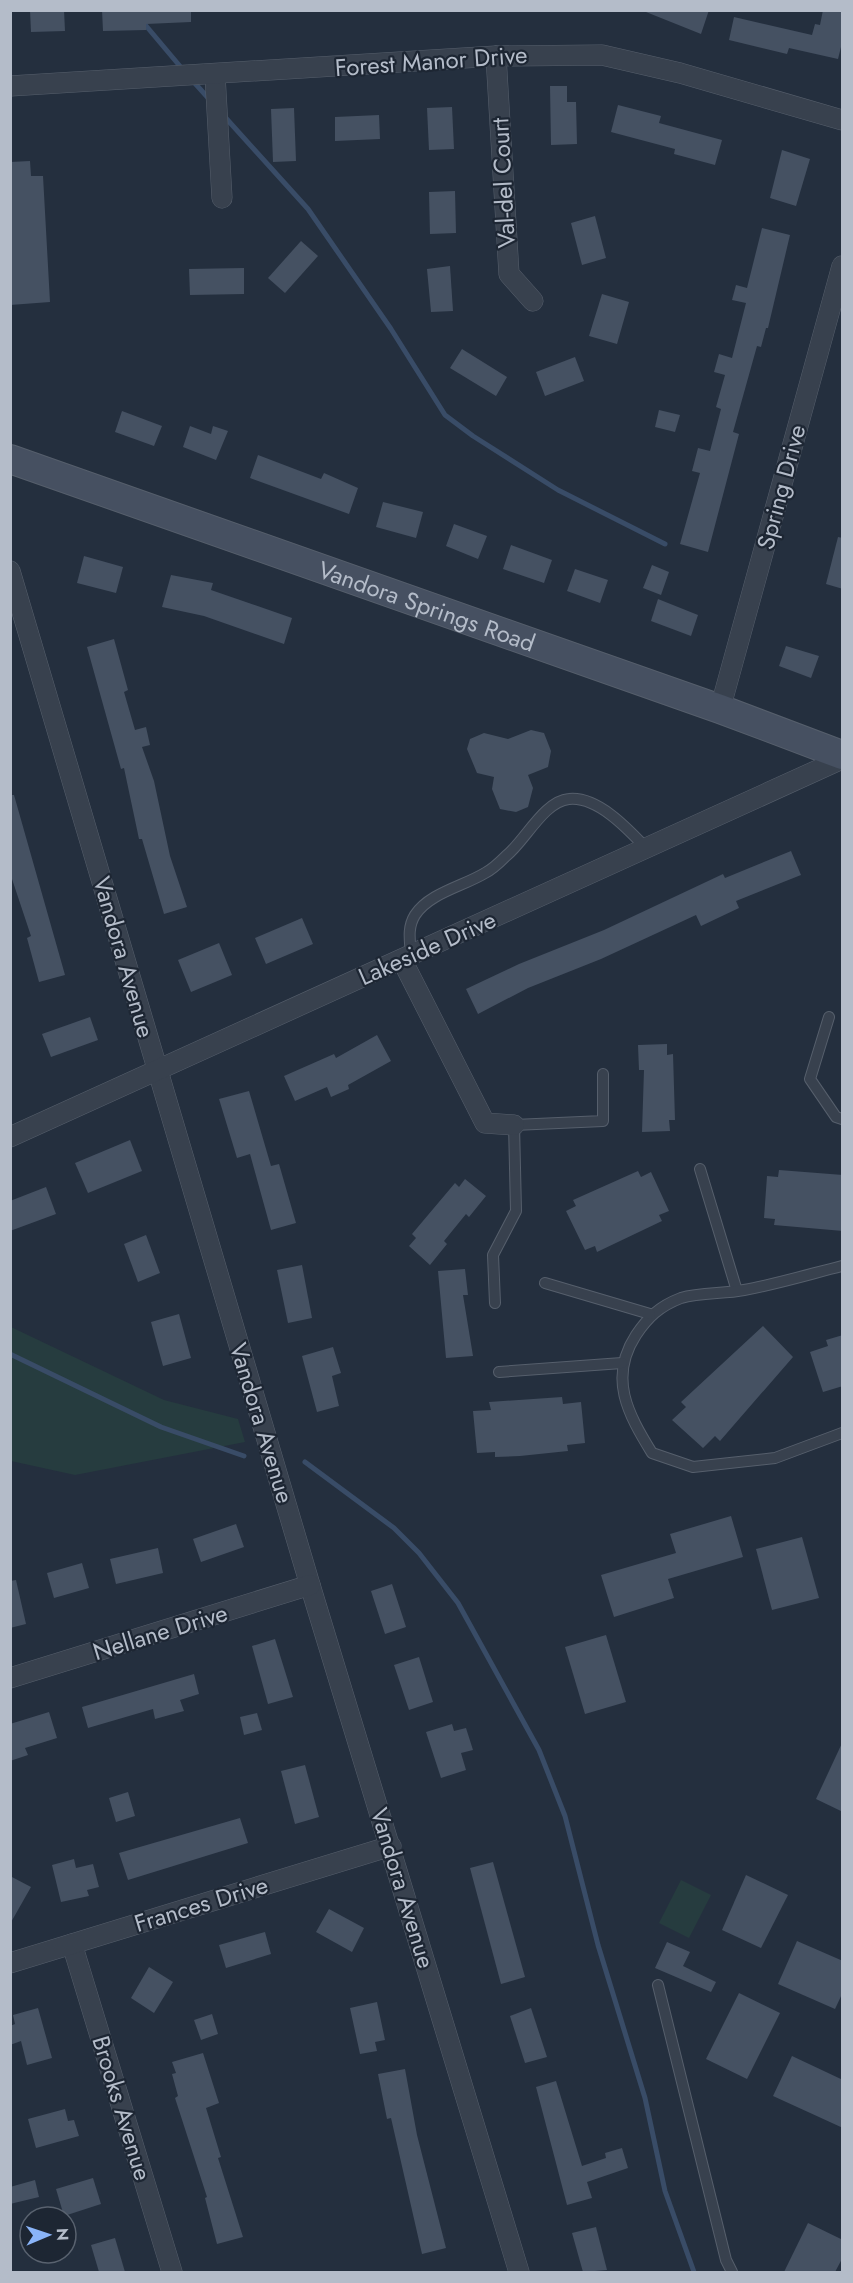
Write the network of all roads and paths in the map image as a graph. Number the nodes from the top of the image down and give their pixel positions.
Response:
1 (496, 56) junction
2 (215, 75) junction
3 (10, 86) edge
4 (843, 120) edge
5 (222, 198) dead end
6 (843, 266) edge
7 (533, 302) dead end
8 (10, 459) edge
9 (10, 571) edge
10 (720, 709) junction
11 (843, 757) edge
12 (647, 849) junction
13 (406, 957) junction
14 (829, 1017) dead end
15 (157, 1071) junction
16 (603, 1074) dead end
17 (843, 1119) edge
18 (514, 1125) junction
19 (10, 1137) edge
20 (700, 1169) dead end
21 (843, 1266) edge
22 (544, 1283) dead end
23 (737, 1291) junction
24 (495, 1303) dead end
25 (650, 1314) junction
26 (622, 1363) junction
27 (498, 1372) dead end
28 (843, 1433) edge
29 (310, 1585) junction
30 (10, 1678) edge
31 (391, 1846) junction
32 (72, 1944) junction
33 (10, 1963) edge
34 (658, 1985) dead end
35 (172, 2272) edge
36 (519, 2272) edge
37 (732, 2272) edge

1 - 2 street, Forest Manor Drive
1 - 4 street, Forest Manor Drive
1 - 7 street, Val-del Court
2 - 3 street, Forest Manor Drive
2 - 5 street
6 - 10 street, Spring Drive
8 - 10 street, Vandora Springs Road
9 - 15 street, Vandora Avenue
10 - 11 street, Vandora Springs Road
11 - 12 street, Lakeside Drive
12 - 13 street, Lakeside Drive
12 - 13 lane
13 - 15 street, Lakeside Drive
13 - 18 street
14 - 17 lane
15 - 19 street, Lakeside Drive
15 - 29 street, Vandora Avenue
16 - 18 lane
18 - 24 lane
20 - 23 lane
21 - 23 lane
22 - 25 lane
23 - 25 lane
25 - 26 lane
26 - 27 lane
26 - 28 lane
29 - 30 street, Nellane Drive
29 - 31 street, Vandora Avenue
31 - 32 street, Frances Drive
31 - 36 street, Vandora Avenue
32 - 33 street, Frances Drive
32 - 35 street, Brooks Avenue
34 - 37 lane

